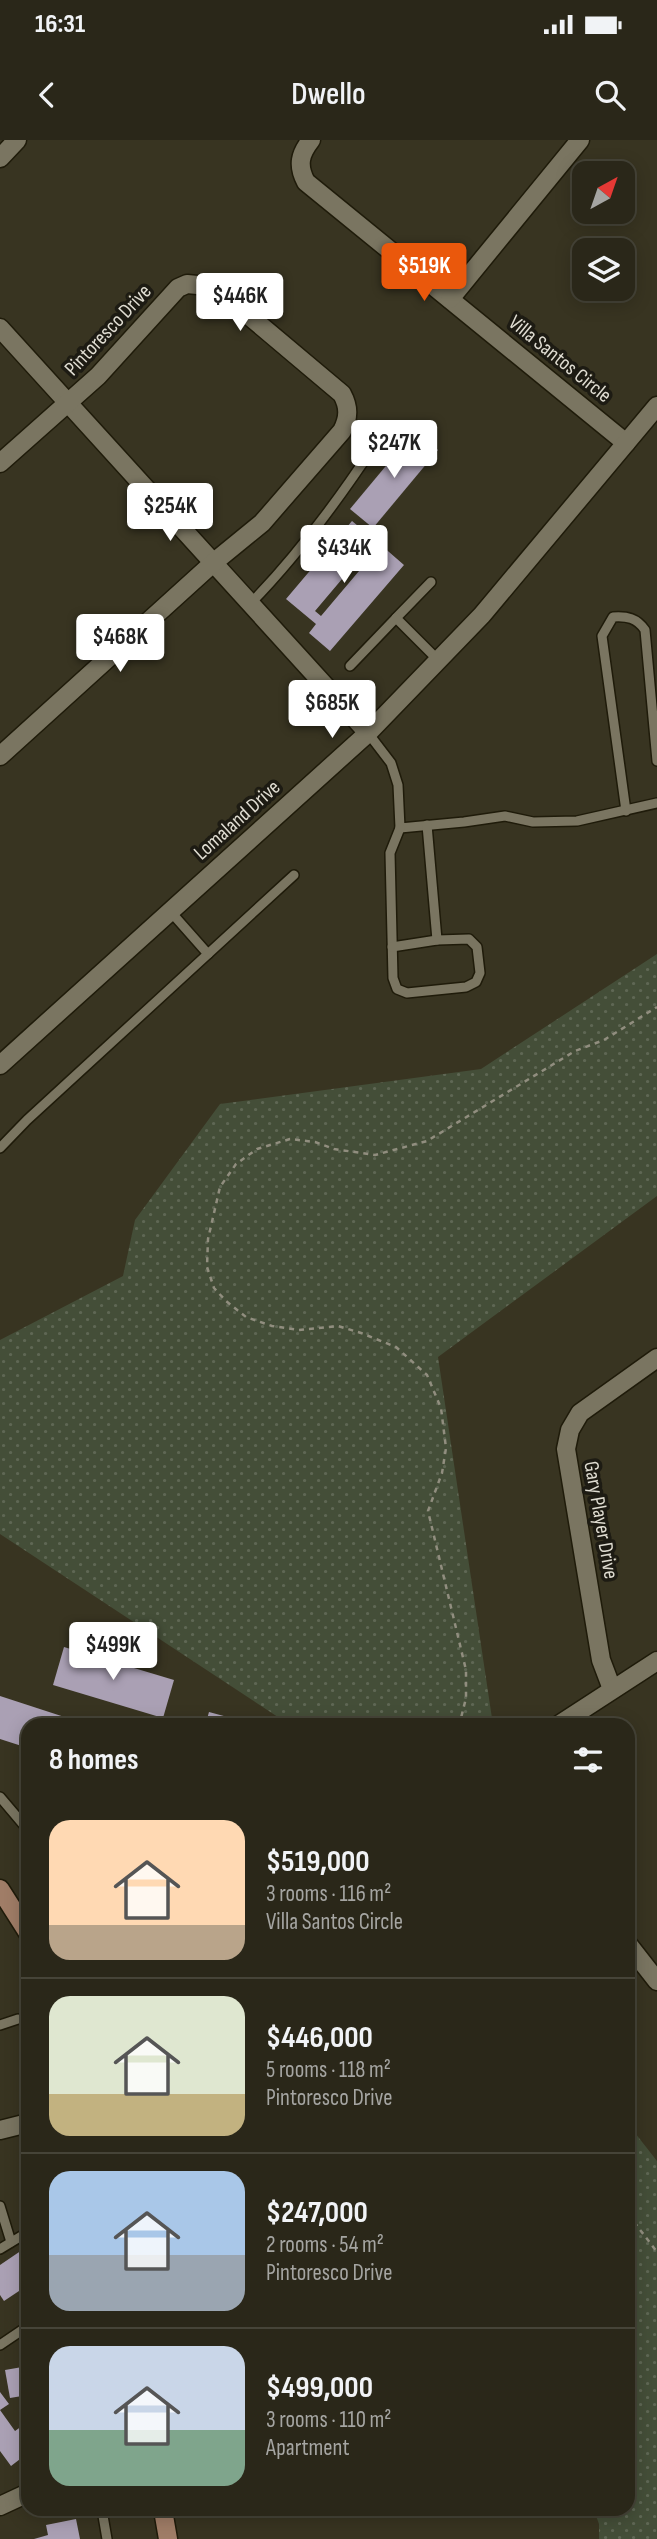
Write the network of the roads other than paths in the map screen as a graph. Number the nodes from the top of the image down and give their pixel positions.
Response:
1 (17, 140) edge
2 (311, 140) edge
3 (580, 140) edge
4 (0, 158) edge
5 (450, 299) junction
6 (0, 328) edge
7 (69, 404) junction
8 (657, 405) edge
9 (346, 422) junction
10 (626, 443) junction
11 (0, 463) edge
12 (214, 563) junction
13 (431, 582) dead end
14 (250, 604) junction
15 (396, 618) junction
16 (438, 660) junction
17 (349, 666) dead end
18 (368, 733) junction
19 (0, 755) edge
20 (657, 764) edge
21 (657, 803) edge
22 (626, 811) junction
23 (427, 825) junction
24 (400, 828) junction
25 (294, 875) dead end
26 (170, 911) junction
27 (437, 940) junction
28 (392, 947) junction
29 (208, 954) junction
30 (0, 1065) edge
31 (0, 1148) edge
32 (657, 1357) edge
33 (657, 1661) edge
34 (612, 1689) junction
35 (569, 1718) edge
36 (0, 1797) edge
37 (21, 1822) edge
38 (0, 1889) edge
39 (21, 1922) edge
40 (635, 1953) edge
41 (657, 1981) edge
42 (18, 2019) dead end
43 (0, 2025) edge
44 (21, 2125) edge
45 (0, 2130) edge
46 (0, 2206) edge
47 (21, 2236) edge
48 (11, 2242) junction
49 (0, 2249) edge
50 (21, 2331) edge
51 (0, 2345) edge
52 (21, 2496) edge
53 (0, 2507) edge
54 (103, 2516) edge
55 (164, 2516) edge
56 (107, 2539) edge
57 (168, 2539) edge

1 - 4 street
2 - 5 street, Villa Santos Circle
3 - 5 street
5 - 10 street, Villa Santos Circle
6 - 7 street
7 - 9 street, Pintoresco Drive
7 - 11 street, Pintoresco Drive
7 - 12 street
8 - 10 street, Lomaland Drive
9 - 12 street
9 - 14 lane
10 - 16 street, Lomaland Drive
12 - 14 street
12 - 19 street
13 - 15 lane
14 - 18 street
15 - 16 lane
15 - 17 lane
16 - 18 street, Lomaland Drive
18 - 24 lane
18 - 26 street, Lomaland Drive
20 - 22 lane
21 - 22 lane
22 - 23 lane
23 - 24 lane
23 - 27 lane
24 - 28 lane
25 - 29 lane
26 - 29 lane
26 - 30 street, Lomaland Drive
27 - 28 lane
27 - 28 lane
29 - 31 lane
32 - 34 street, Gary Player Drive
33 - 34 street
34 - 35 street
36 - 37 lane
38 - 39 main road
40 - 41 street
42 - 43 lane
44 - 45 street
46 - 48 lane
47 - 48 lane
48 - 49 lane
50 - 51 lane
52 - 53 street
54 - 56 lane
55 - 57 main road

